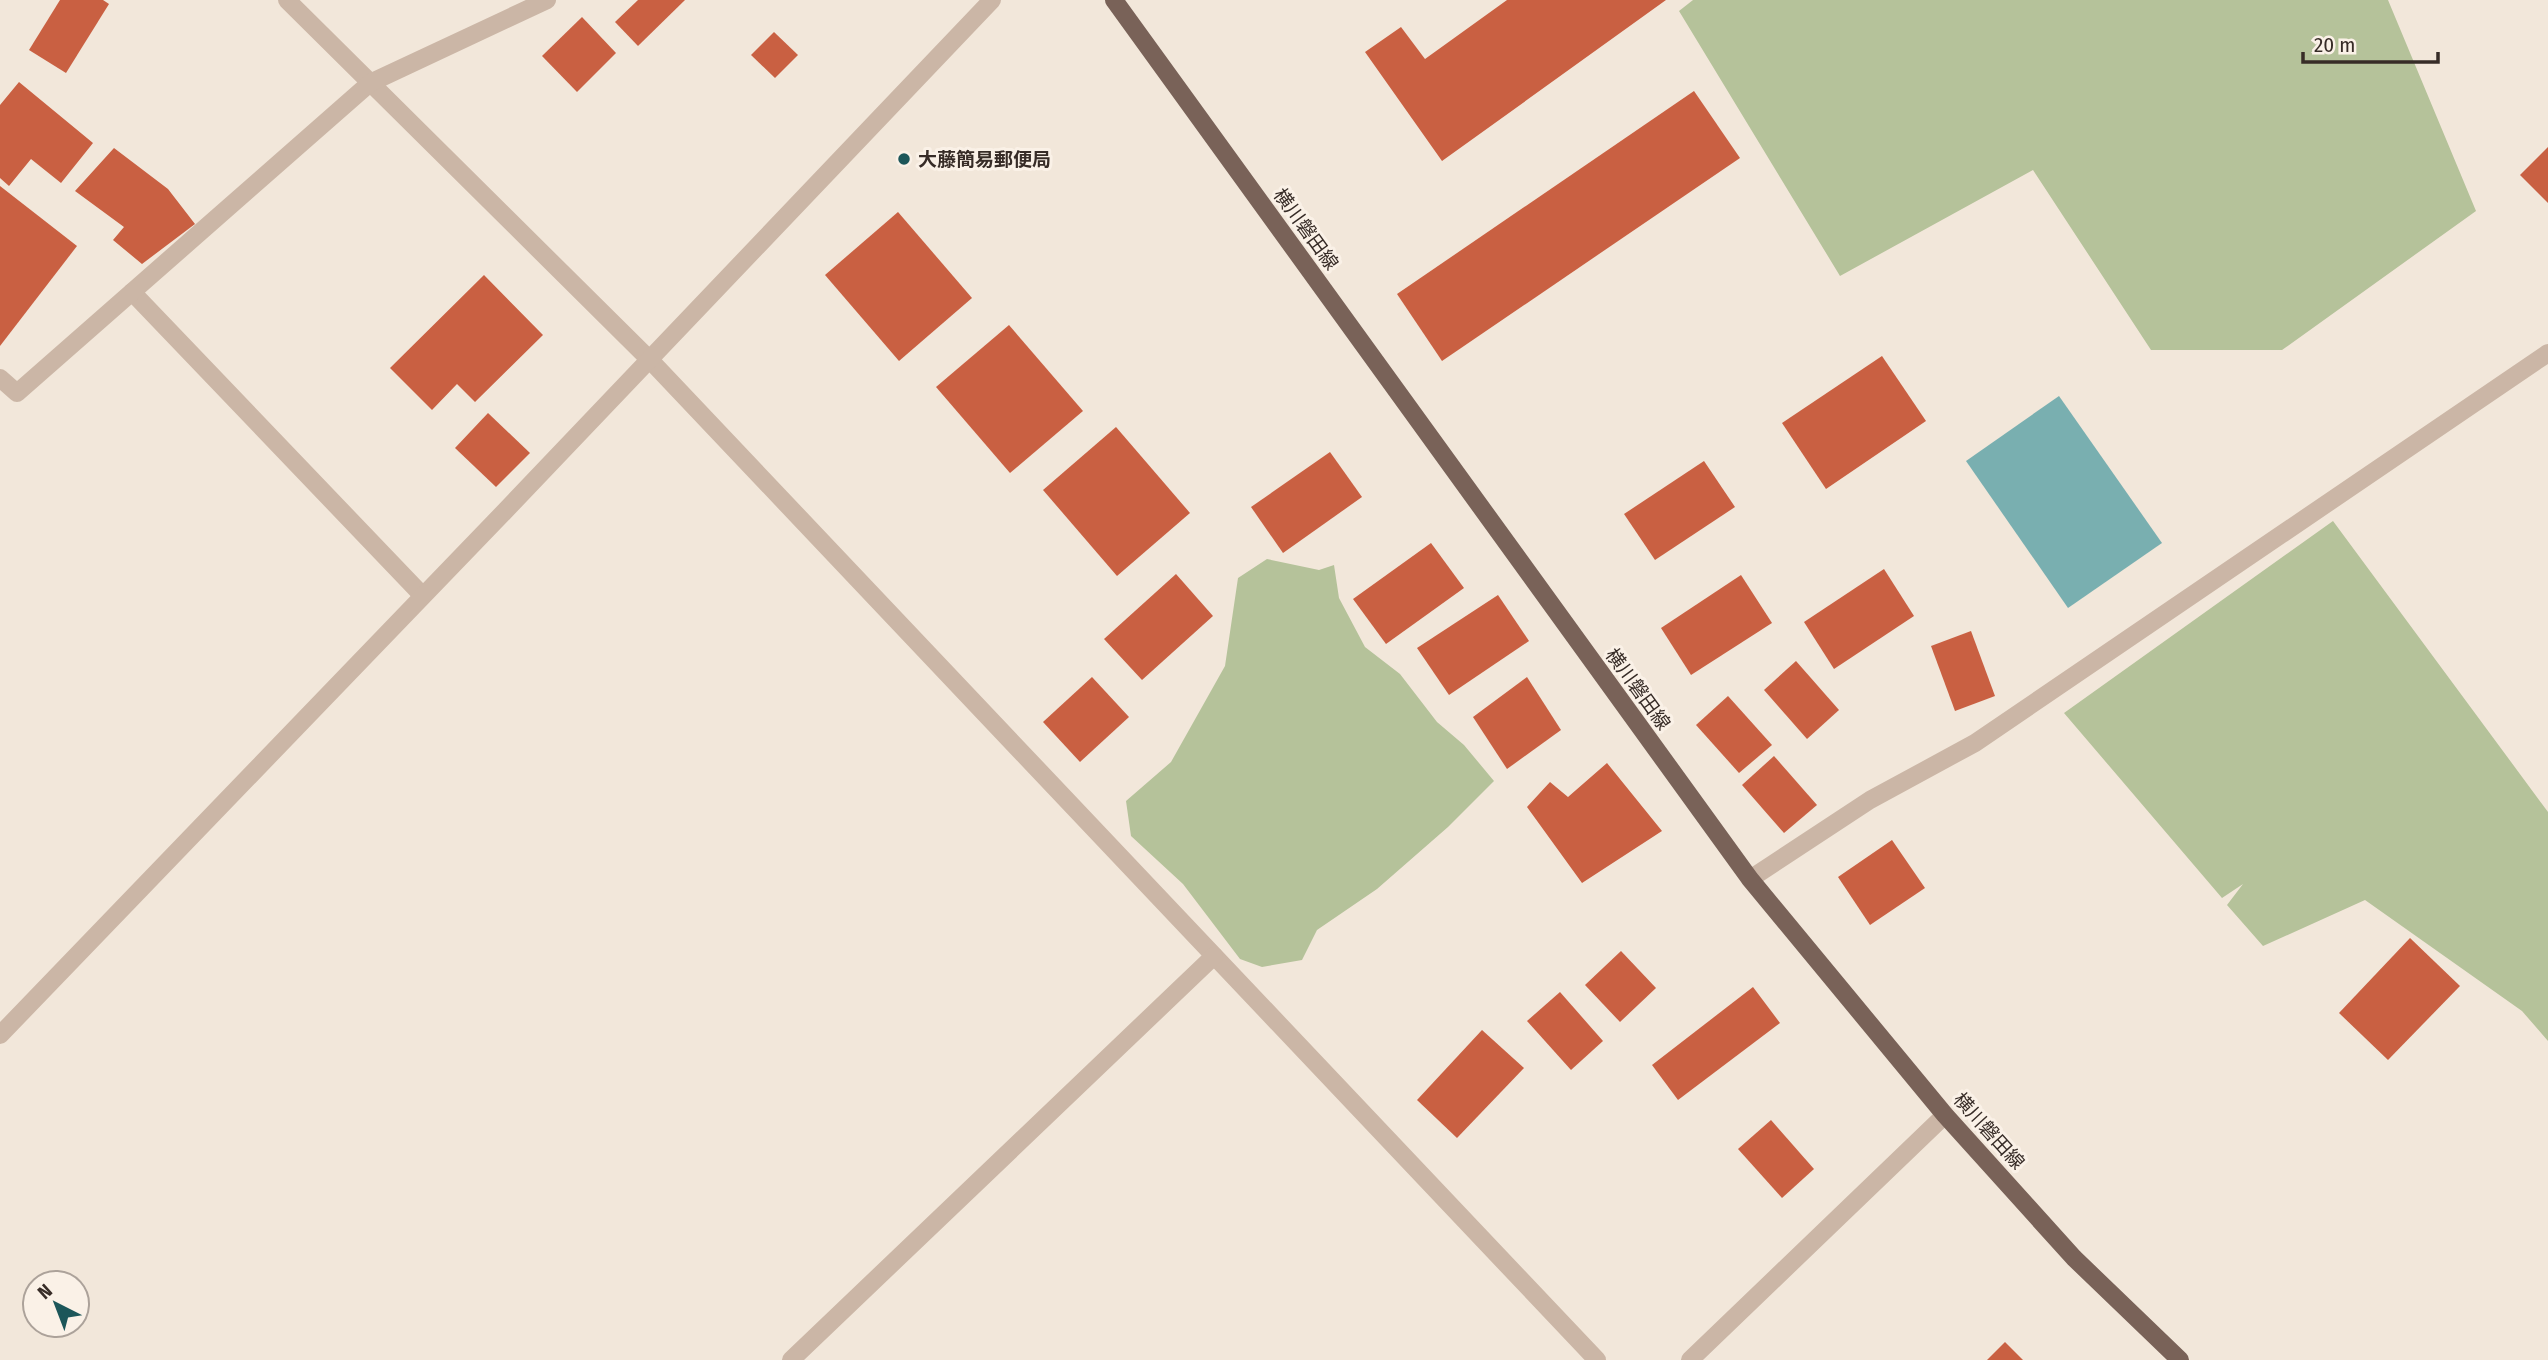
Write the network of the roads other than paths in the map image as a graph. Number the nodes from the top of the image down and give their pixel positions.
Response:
1 (287, 0) edge
2 (547, 0) edge
3 (992, 0) edge
4 (1114, 0) edge
5 (370, 83) junction
6 (132, 292) junction
7 (2548, 353) edge
8 (650, 360) junction
9 (0, 378) edge
10 (422, 595) junction
11 (1749, 879) junction
12 (1214, 956) junction
13 (0, 1035) edge
14 (1945, 1115) junction
15 (791, 1360) edge
16 (1597, 1360) edge
17 (1690, 1360) edge
18 (2180, 1360) edge

1 - 5 street
2 - 5 street
3 - 8 street
4 - 11 main road, 横川磐田線
5 - 6 street
5 - 8 street
6 - 9 street
6 - 10 street
7 - 11 street
8 - 10 street
8 - 12 street
10 - 13 street
11 - 14 main road, 横川磐田線
12 - 15 street
12 - 16 street
14 - 17 street
14 - 18 main road, 横川磐田線

